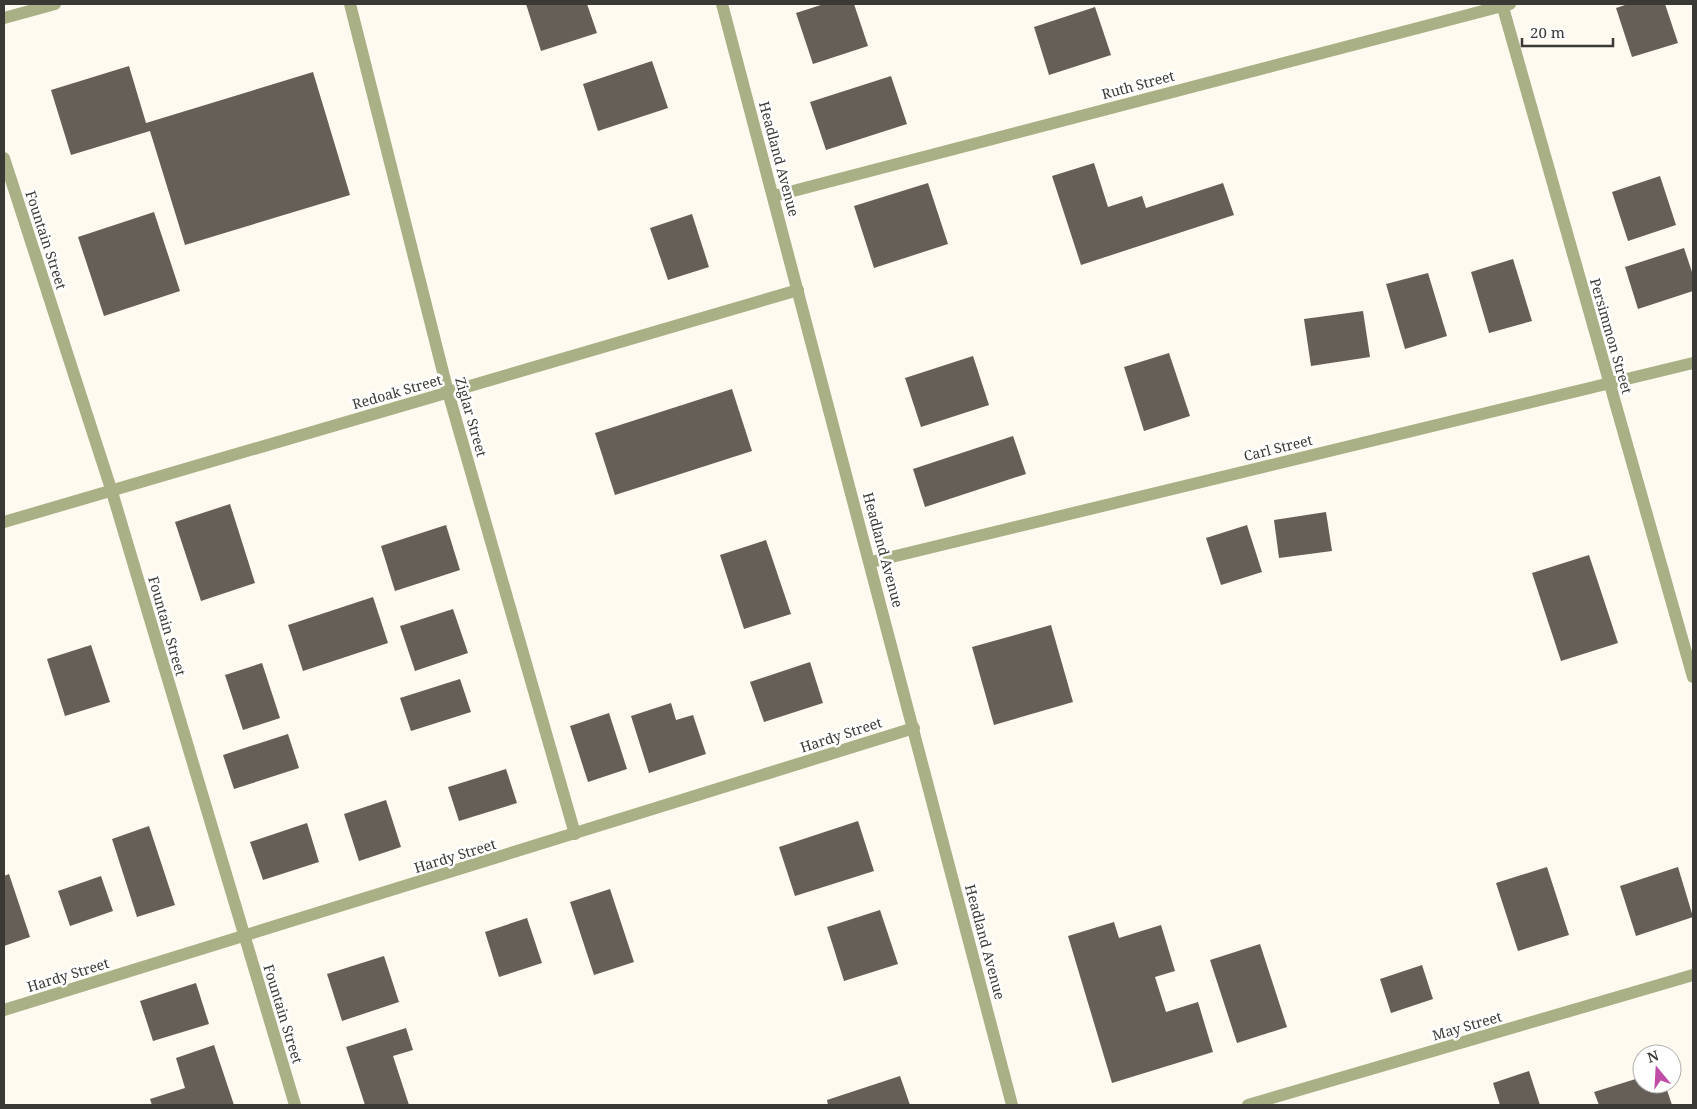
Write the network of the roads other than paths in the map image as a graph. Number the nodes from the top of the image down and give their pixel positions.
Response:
1 (55, 4) edge
2 (350, 4) edge
3 (722, 4) edge
4 (1505, 4) edge
5 (4, 18) edge
6 (4, 158) edge
7 (774, 196) junction
8 (798, 290) junction
9 (1693, 363) edge
10 (1610, 384) junction
11 (448, 392) junction
12 (112, 492) junction
13 (4, 522) edge
14 (870, 562) junction
15 (1693, 677) edge
16 (914, 728) junction
17 (575, 834) junction
18 (244, 937) junction
19 (1693, 975) edge
20 (4, 1010) edge
21 (295, 1105) edge
22 (1012, 1105) edge
23 (1248, 1105) edge

1 - 5 street
2 - 11 street, Ziglar Street
3 - 7 street, Headland Avenue
4 - 7 street, Ruth Street
4 - 10 street, Persimmon Street
6 - 12 street, Fountain Street
7 - 8 street, Headland Avenue
8 - 11 street, Redoak Street
8 - 14 street, Headland Avenue
9 - 10 street, Carl Street
10 - 14 street, Carl Street
10 - 15 street, Persimmon Street
11 - 12 street, Redoak Street
11 - 17 street, Ziglar Street
12 - 13 street, Redoak Street
12 - 18 street, Fountain Street
14 - 16 street, Headland Avenue
16 - 17 street, Hardy Street
16 - 22 street, Headland Avenue
17 - 18 street, Hardy Street
18 - 20 street, Hardy Street
18 - 21 street, Fountain Street
19 - 23 street, May Street

